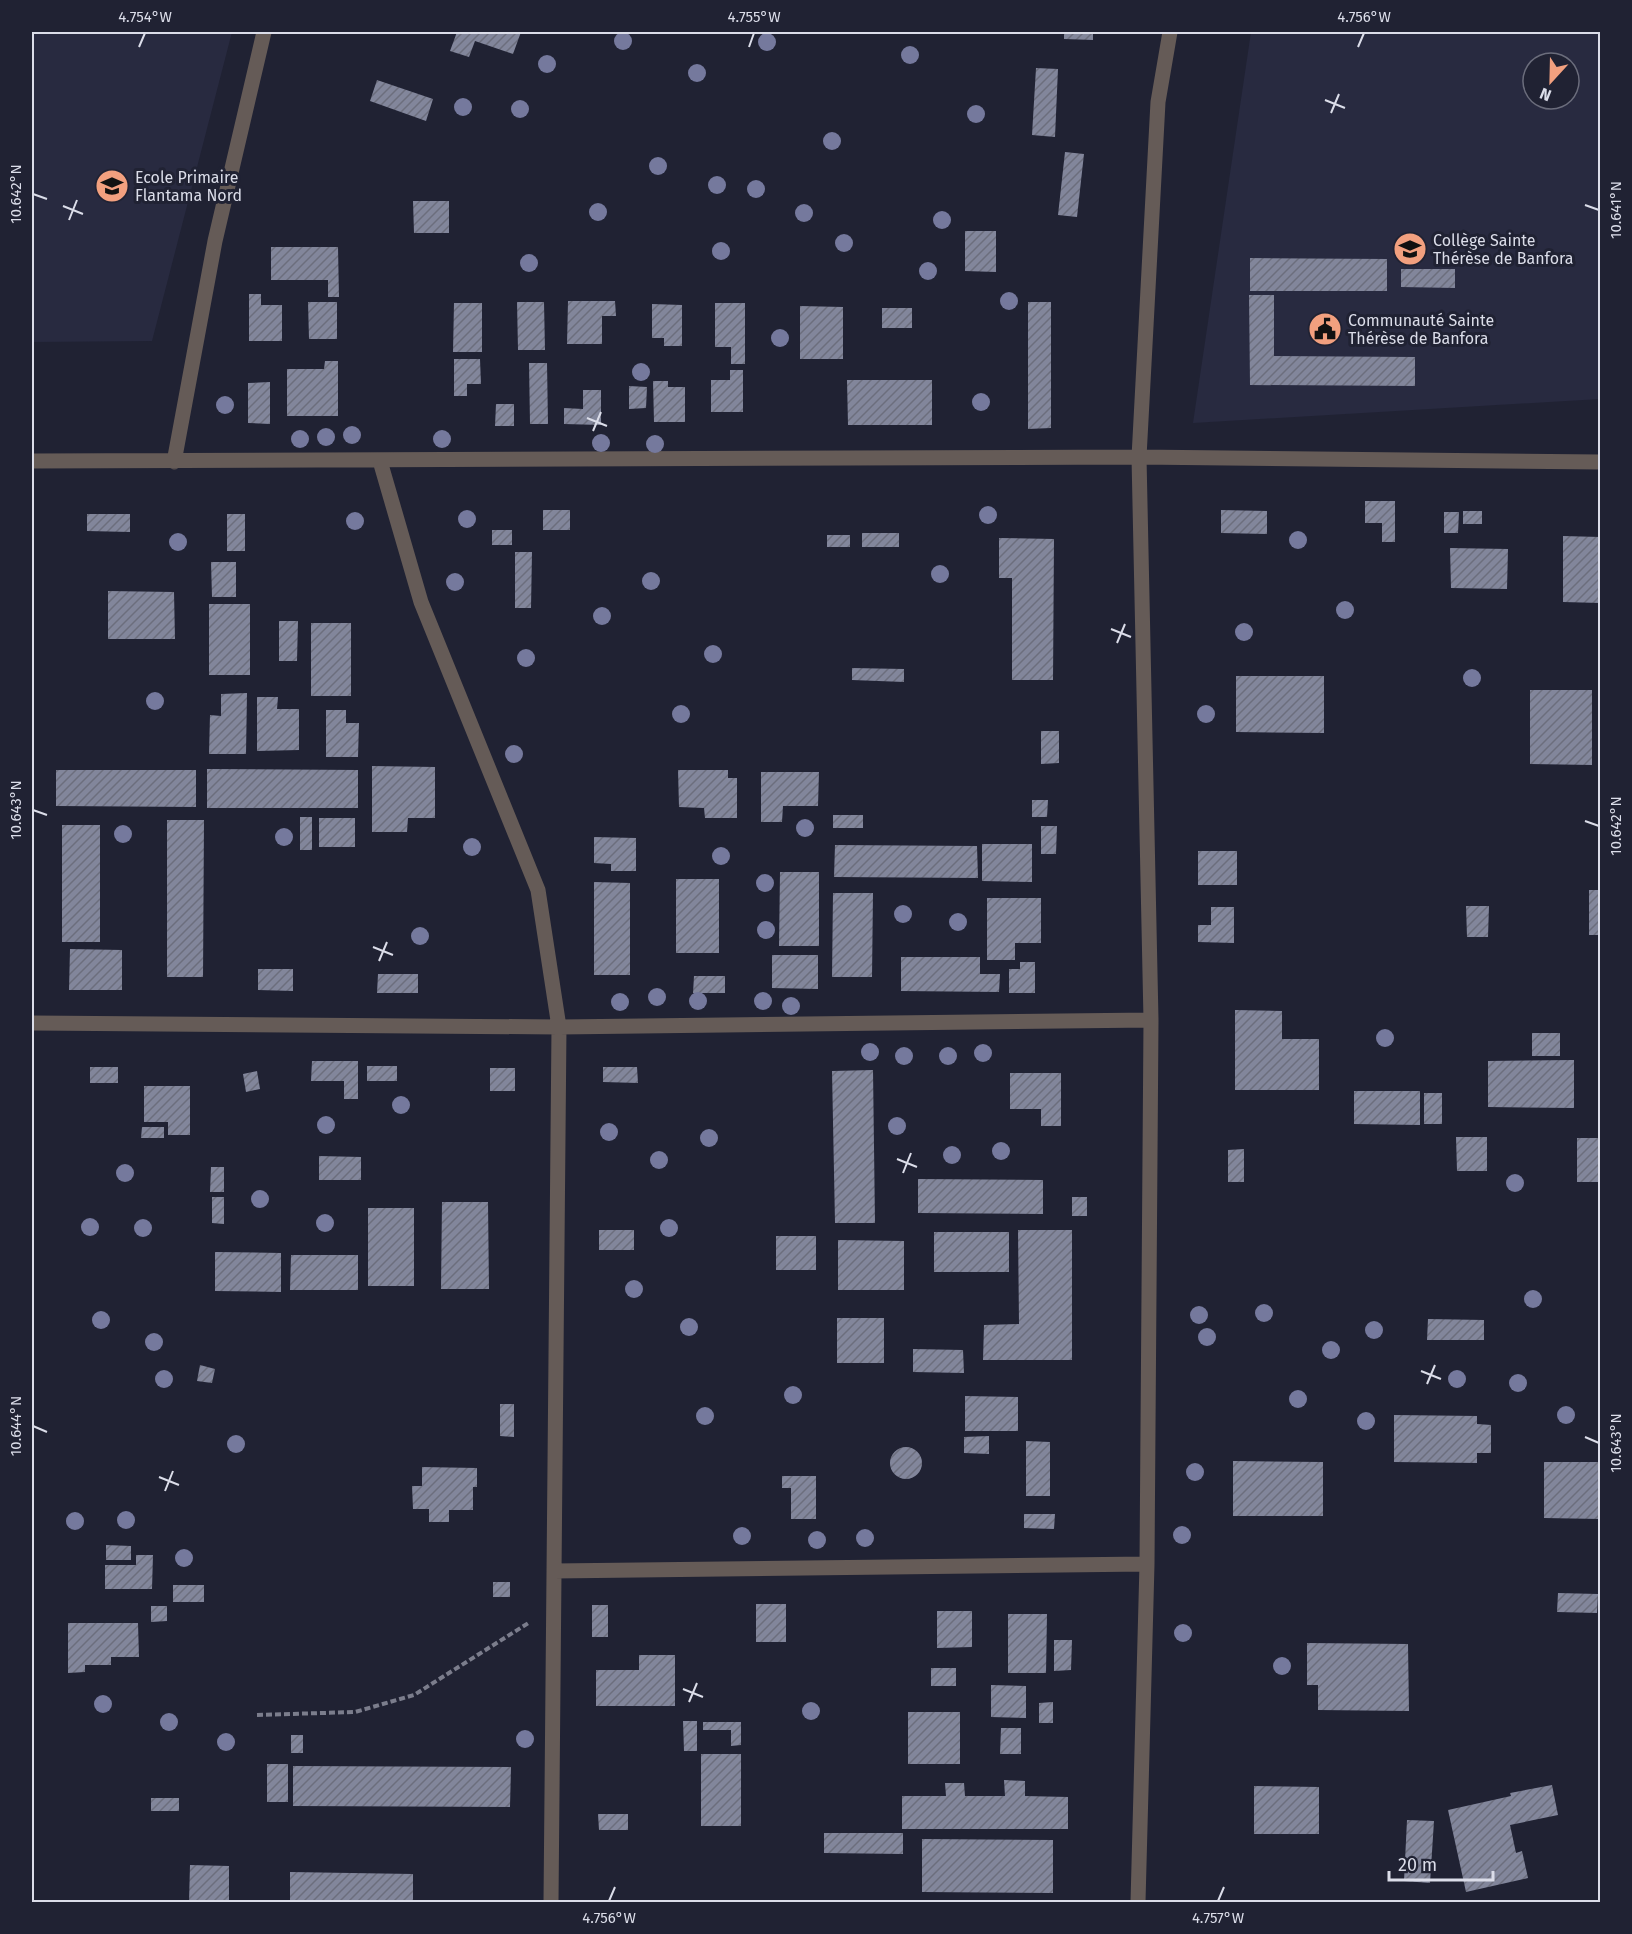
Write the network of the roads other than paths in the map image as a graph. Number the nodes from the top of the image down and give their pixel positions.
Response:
1 (264, 32) edge
2 (1170, 32) edge
3 (1139, 457) junction
4 (32, 461) edge
5 (380, 461) junction
6 (174, 462) junction
7 (1600, 462) edge
8 (1151, 1020) junction
9 (32, 1023) edge
10 (558, 1027) junction
11 (1147, 1564) junction
12 (554, 1570) junction
13 (551, 1902) edge
14 (1138, 1902) edge

1 - 6 street
2 - 3 street
3 - 5 street
3 - 7 street
3 - 8 street
4 - 6 street
5 - 6 street
5 - 10 street
8 - 10 street
8 - 11 street
9 - 10 street
10 - 12 street
11 - 12 street
11 - 14 street
12 - 13 street

